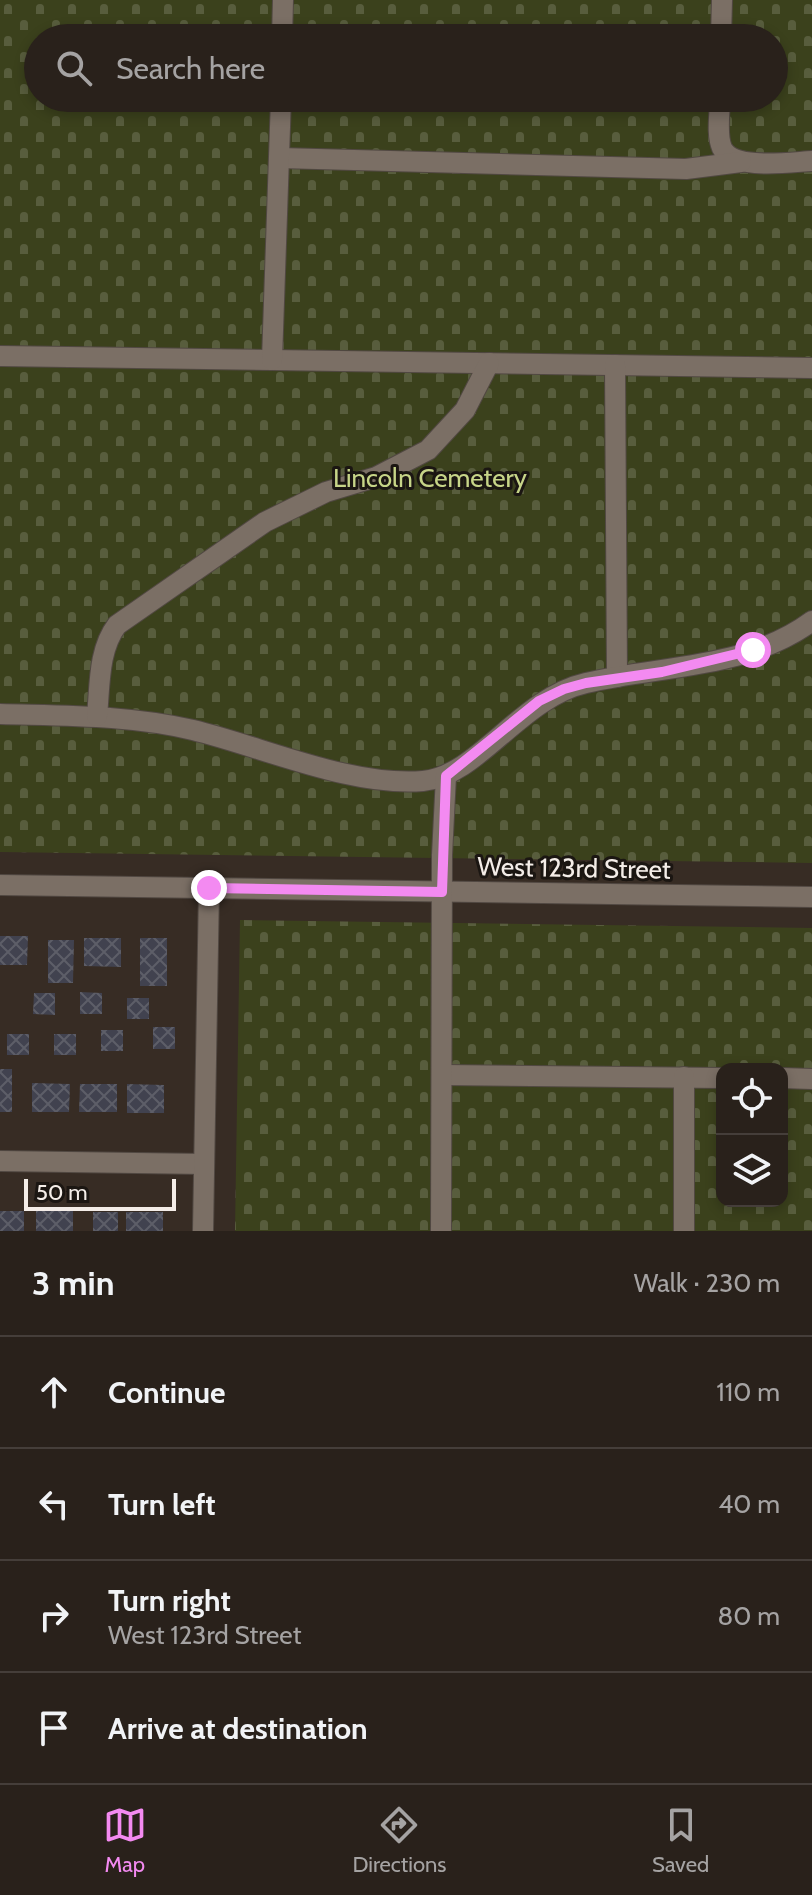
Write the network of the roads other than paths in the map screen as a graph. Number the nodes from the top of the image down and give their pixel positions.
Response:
1 (283, 0) edge
2 (722, 0) edge
3 (282, 24) edge
4 (721, 24) edge
5 (281, 112) edge
6 (721, 112) edge
7 (280, 158) junction
8 (812, 161) edge
9 (741, 162) junction
10 (0, 356) edge
11 (272, 360) junction
12 (489, 363) junction
13 (615, 365) junction
14 (812, 368) edge
15 (812, 621) edge
16 (802, 634) edge
17 (617, 677) junction
18 (0, 714) edge
19 (97, 716) junction
20 (446, 776) junction
21 (0, 885) edge
22 (209, 888) junction
23 (442, 892) junction
24 (812, 897) edge
25 (443, 1075) junction
26 (684, 1077) junction
27 (716, 1078) edge
28 (788, 1078) edge
29 (812, 1079) edge
30 (0, 1161) edge
31 (204, 1164) junction
32 (203, 1231) edge
33 (441, 1231) edge
34 (684, 1231) edge

1 - 3 street
2 - 4 street
5 - 7 street
6 - 9 street
7 - 9 street
7 - 11 street
8 - 9 street
10 - 11 street
11 - 12 street
12 - 13 street
12 - 19 street
13 - 14 street
13 - 17 street
15 - 16 street
16 - 17 street
17 - 20 street
18 - 19 street
19 - 20 street
20 - 23 street
21 - 22 street, West 123rd Street
22 - 23 street, West 123rd Street
22 - 31 street
23 - 24 street, West 123rd Street
23 - 25 street
25 - 26 street
25 - 33 street
26 - 27 street
26 - 34 street
28 - 29 street
30 - 31 street
31 - 32 street

